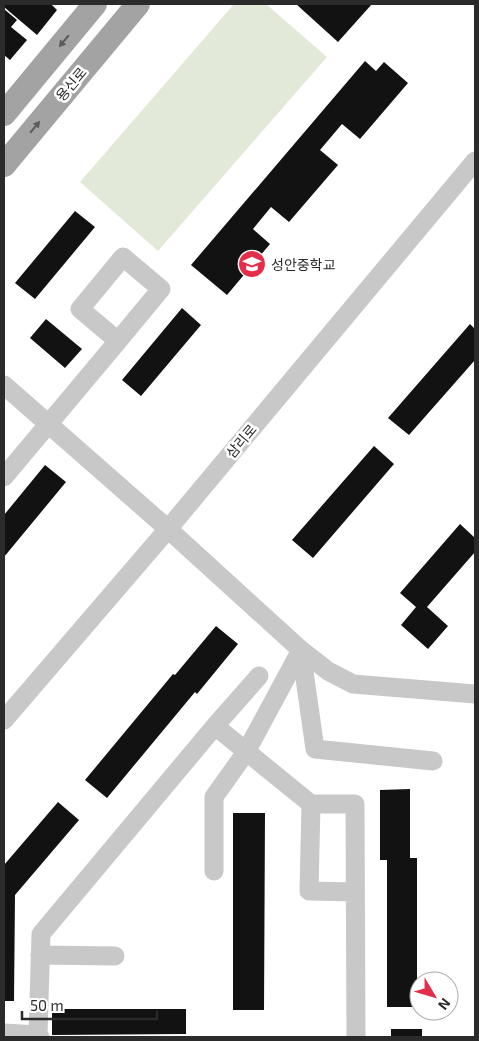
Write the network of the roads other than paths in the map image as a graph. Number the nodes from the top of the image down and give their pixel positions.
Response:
1 (95, 4) edge
2 (138, 4) edge
3 (4, 114) edge
4 (475, 161) edge
5 (4, 165) edge
6 (118, 341) dead end
7 (4, 385) edge
8 (48, 424) junction
9 (4, 478) edge
10 (168, 529) junction
11 (301, 650) junction
12 (259, 676) dead end
13 (475, 694) edge
14 (4, 720) edge
15 (215, 726) junction
16 (246, 752) junction
17 (433, 760) dead end
18 (311, 804) junction
19 (214, 871) dead end
20 (355, 892) junction
21 (40, 956) junction
22 (115, 956) dead end
23 (4, 1033) edge
24 (39, 1036) edge
25 (356, 1037) edge

1 -> 3 main road
5 -> 2 main road, 용신로
4 - 10 street, 삼리로
6 - 8 street
7 - 8 street
8 - 9 street
8 - 10 street
10 - 11 street
10 - 14 street, 삼리로
11 - 13 street
11 - 16 street
11 - 17 street
12 - 15 street
15 - 16 street
15 - 21 street
16 - 18 street
16 - 19 street
18 - 20 street
18 - 20 street
20 - 25 street
21 - 22 street
21 - 24 street
23 - 24 street

